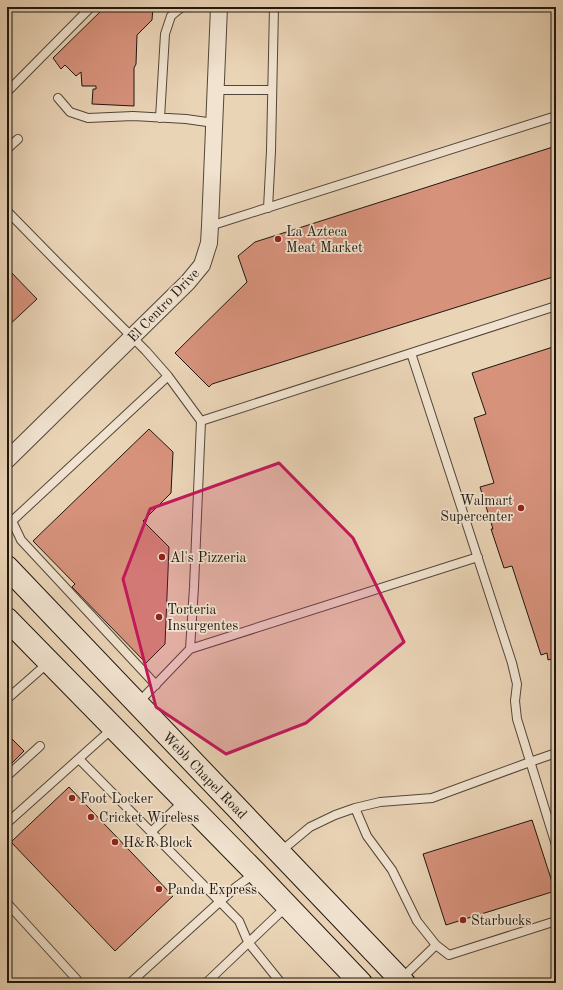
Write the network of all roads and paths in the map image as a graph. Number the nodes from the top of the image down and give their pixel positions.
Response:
1 (91, 7) edge
2 (182, 7) edge
3 (219, 7) edge
4 (274, 7) edge
5 (215, 90) junction
6 (272, 90) junction
7 (7, 92) edge
8 (58, 98) dead end
9 (556, 116) edge
10 (160, 118) junction
11 (214, 123) junction
12 (18, 139) dead end
13 (7, 149) edge
14 (268, 208) junction
15 (7, 211) edge
16 (210, 226) junction
17 (556, 306) edge
18 (132, 337) junction
19 (412, 353) junction
20 (168, 376) junction
21 (201, 421) junction
22 (7, 460) edge
23 (10, 518) edge
24 (478, 557) junction
25 (7, 567) edge
26 (7, 619) edge
27 (190, 649) junction
28 (49, 662) junction
29 (156, 685) junction
30 (7, 699) edge
31 (137, 704) junction
32 (113, 728) junction
33 (40, 746) dead end
34 (556, 753) edge
35 (79, 759) junction
36 (530, 762) junction
37 (7, 776) edge
38 (184, 800) junction
39 (355, 808) junction
40 (7, 823) edge
41 (151, 832) junction
42 (556, 845) edge
43 (279, 852) junction
44 (255, 872) junction
45 (220, 902) junction
46 (7, 903) edge
47 (287, 906) junction
48 (556, 922) edge
49 (248, 942) junction
50 (436, 944) junction
51 (402, 981) edge
52 (80, 983) edge
53 (130, 983) edge
54 (206, 983) edge
55 (281, 983) edge
56 (361, 983) edge

1 - 7 lane
2 - 10 lane
3 - 5 street, El Centro Drive
4 - 6 lane
5 - 6 lane
5 - 11 street, El Centro Drive
6 - 14 lane
8 - 10 lane
9 - 14 lane
10 - 11 lane
11 - 16 street, El Centro Drive
12 - 13 lane
14 - 16 lane
15 - 18 lane
16 - 18 street, El Centro Drive
17 - 19 lane
18 - 20 lane
18 - 22 street, El Centro Drive
19 - 21 lane
19 - 24 lane
20 - 21 lane
20 - 23 lane
21 - 27 lane
23 - 29 lane
24 - 27 lane
24 - 36 lane
25 - 31 main road, Webb Chapel Road
26 - 28 main road
27 - 29 lane
28 - 30 lane
28 - 32 main road
29 - 31 lane
31 - 43 main road, Webb Chapel Road
32 - 35 lane
32 - 38 main road
33 - 37 lane
34 - 36 lane
35 - 40 lane
35 - 41 lane
36 - 39 lane
36 - 42 lane
38 - 41 lane
38 - 44 main road
39 - 43 lane
39 - 50 lane
41 - 45 lane
43 - 44 main road
43 - 51 main road, Webb Chapel Road
44 - 45 lane
44 - 47 main road
45 - 49 lane
45 - 53 lane
46 - 52 lane
47 - 49 lane
47 - 56 main road
48 - 50 lane
49 - 54 lane
49 - 55 lane
50 - 51 lane

